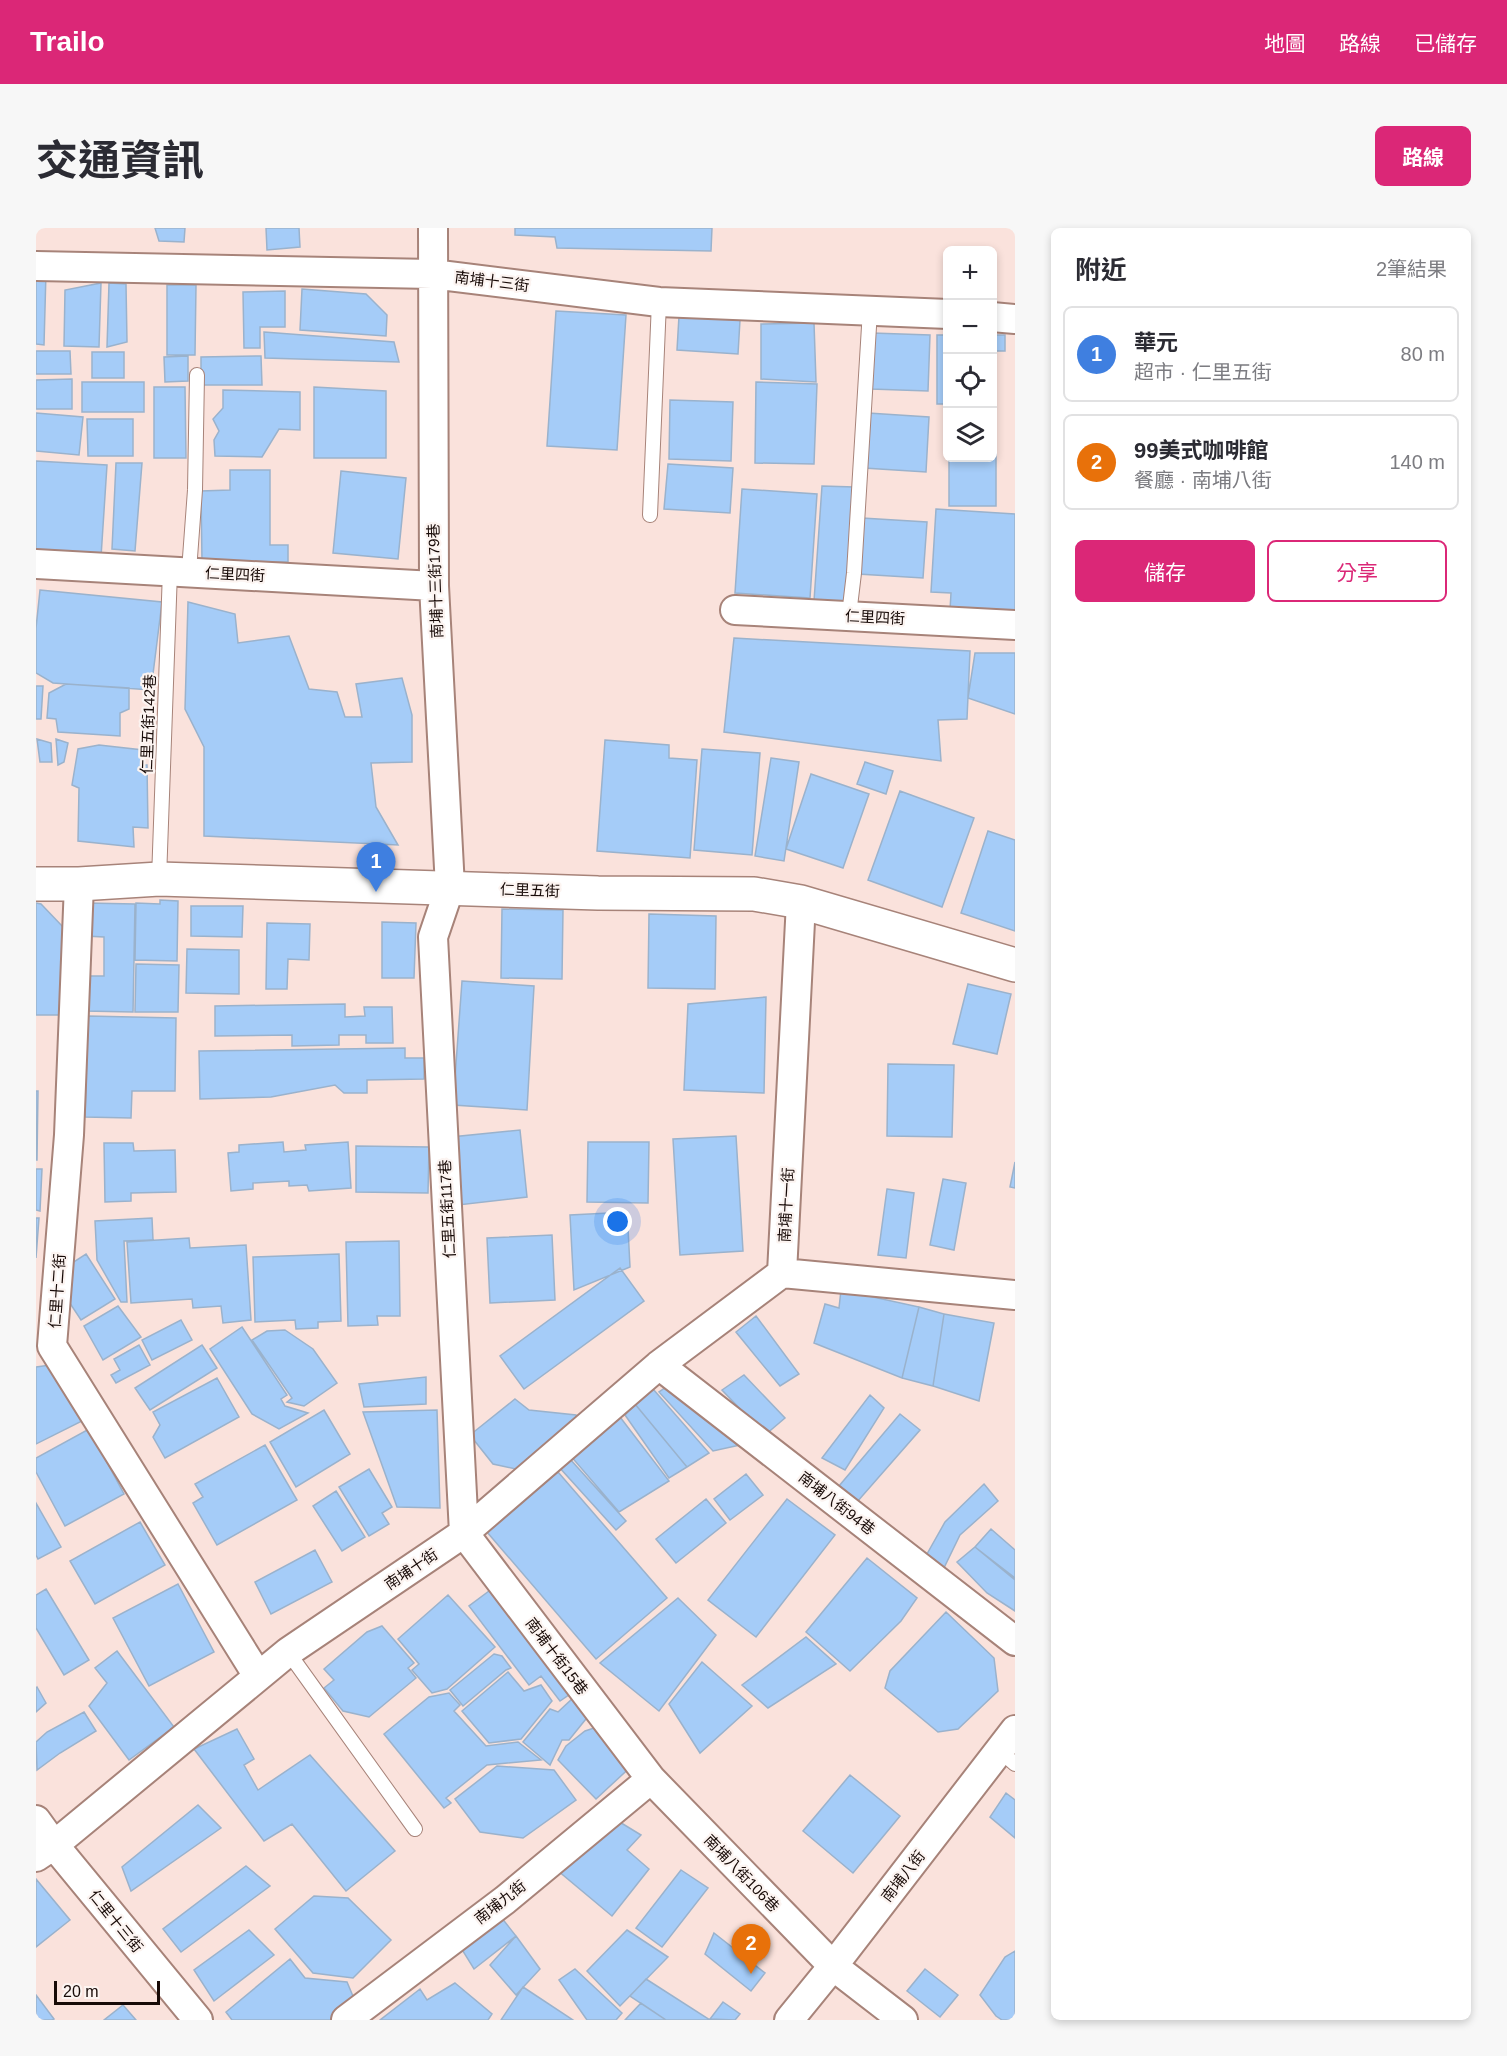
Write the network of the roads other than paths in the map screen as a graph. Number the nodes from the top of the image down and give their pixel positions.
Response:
1 (433, 228) edge
2 (36, 266) edge
3 (432, 274) junction
4 (659, 302) junction
5 (870, 310) junction
6 (943, 314) edge
7 (997, 317) edge
8 (1015, 318) edge
9 (197, 375) dead end
10 (650, 515) dead end
11 (36, 564) edge
12 (180, 571) junction
13 (434, 586) junction
14 (735, 610) dead end
15 (849, 615) junction
16 (1015, 625) edge
17 (159, 879) junction
18 (36, 884) edge
19 (79, 884) junction
20 (450, 887) junction
21 (801, 902) junction
22 (1015, 965) edge
23 (782, 1273) junction
24 (1015, 1295) edge
25 (44, 1346) edge
26 (659, 1365) junction
27 (464, 1533) junction
28 (1015, 1641) edge
29 (288, 1652) junction
30 (258, 1676) junction
31 (1010, 1748) edge
32 (651, 1779) junction
33 (36, 1820) edge
34 (415, 1829) dead end
35 (45, 1851) edge
36 (833, 1966) junction
37 (198, 2020) edge
38 (346, 2020) edge
39 (789, 2020) edge
40 (903, 2020) edge

1 - 3 street, 南埔十三街179巷
2 - 3 street, 南埔十三街
3 - 4 street, 南埔十三街
3 - 13 street, 南埔十三街179巷
4 - 5 street, 南埔十三街
4 - 10 lane
5 - 6 street, 南埔十三街
5 - 15 lane
7 - 8 street
9 - 12 lane, 仁里五街142巷
11 - 12 street, 仁里四街
12 - 13 street, 仁里四街
12 - 17 lane, 仁里五街142巷
13 - 20 street, 南埔十三街179巷
14 - 15 street, 仁里四街
15 - 16 street, 仁里四街
17 - 19 street, 仁里五街
17 - 20 street, 仁里五街
18 - 19 street, 仁里五街
19 - 25 street, 仁里十二街
20 - 21 street, 仁里五街
20 - 27 street, 仁里五街117巷
21 - 22 street, 仁里五街
21 - 23 street, 南埔十一街
23 - 24 street
23 - 26 street, 南埔十街
25 - 30 street, 仁里十二街
26 - 27 street, 南埔十街
26 - 28 street, 南埔八街94巷
27 - 29 street, 南埔十街
27 - 32 street, 南埔十街15巷
29 - 30 street, 南埔十街
29 - 34 lane
30 - 35 street, 南埔十街
31 - 36 street, 南埔八街
32 - 36 street, 南埔八街106巷
32 - 38 street, 南埔九街
33 - 35 street, 仁里十三街
35 - 37 street, 仁里十三街
36 - 39 street, 南埔八街
36 - 40 street, 南埔八街106巷

